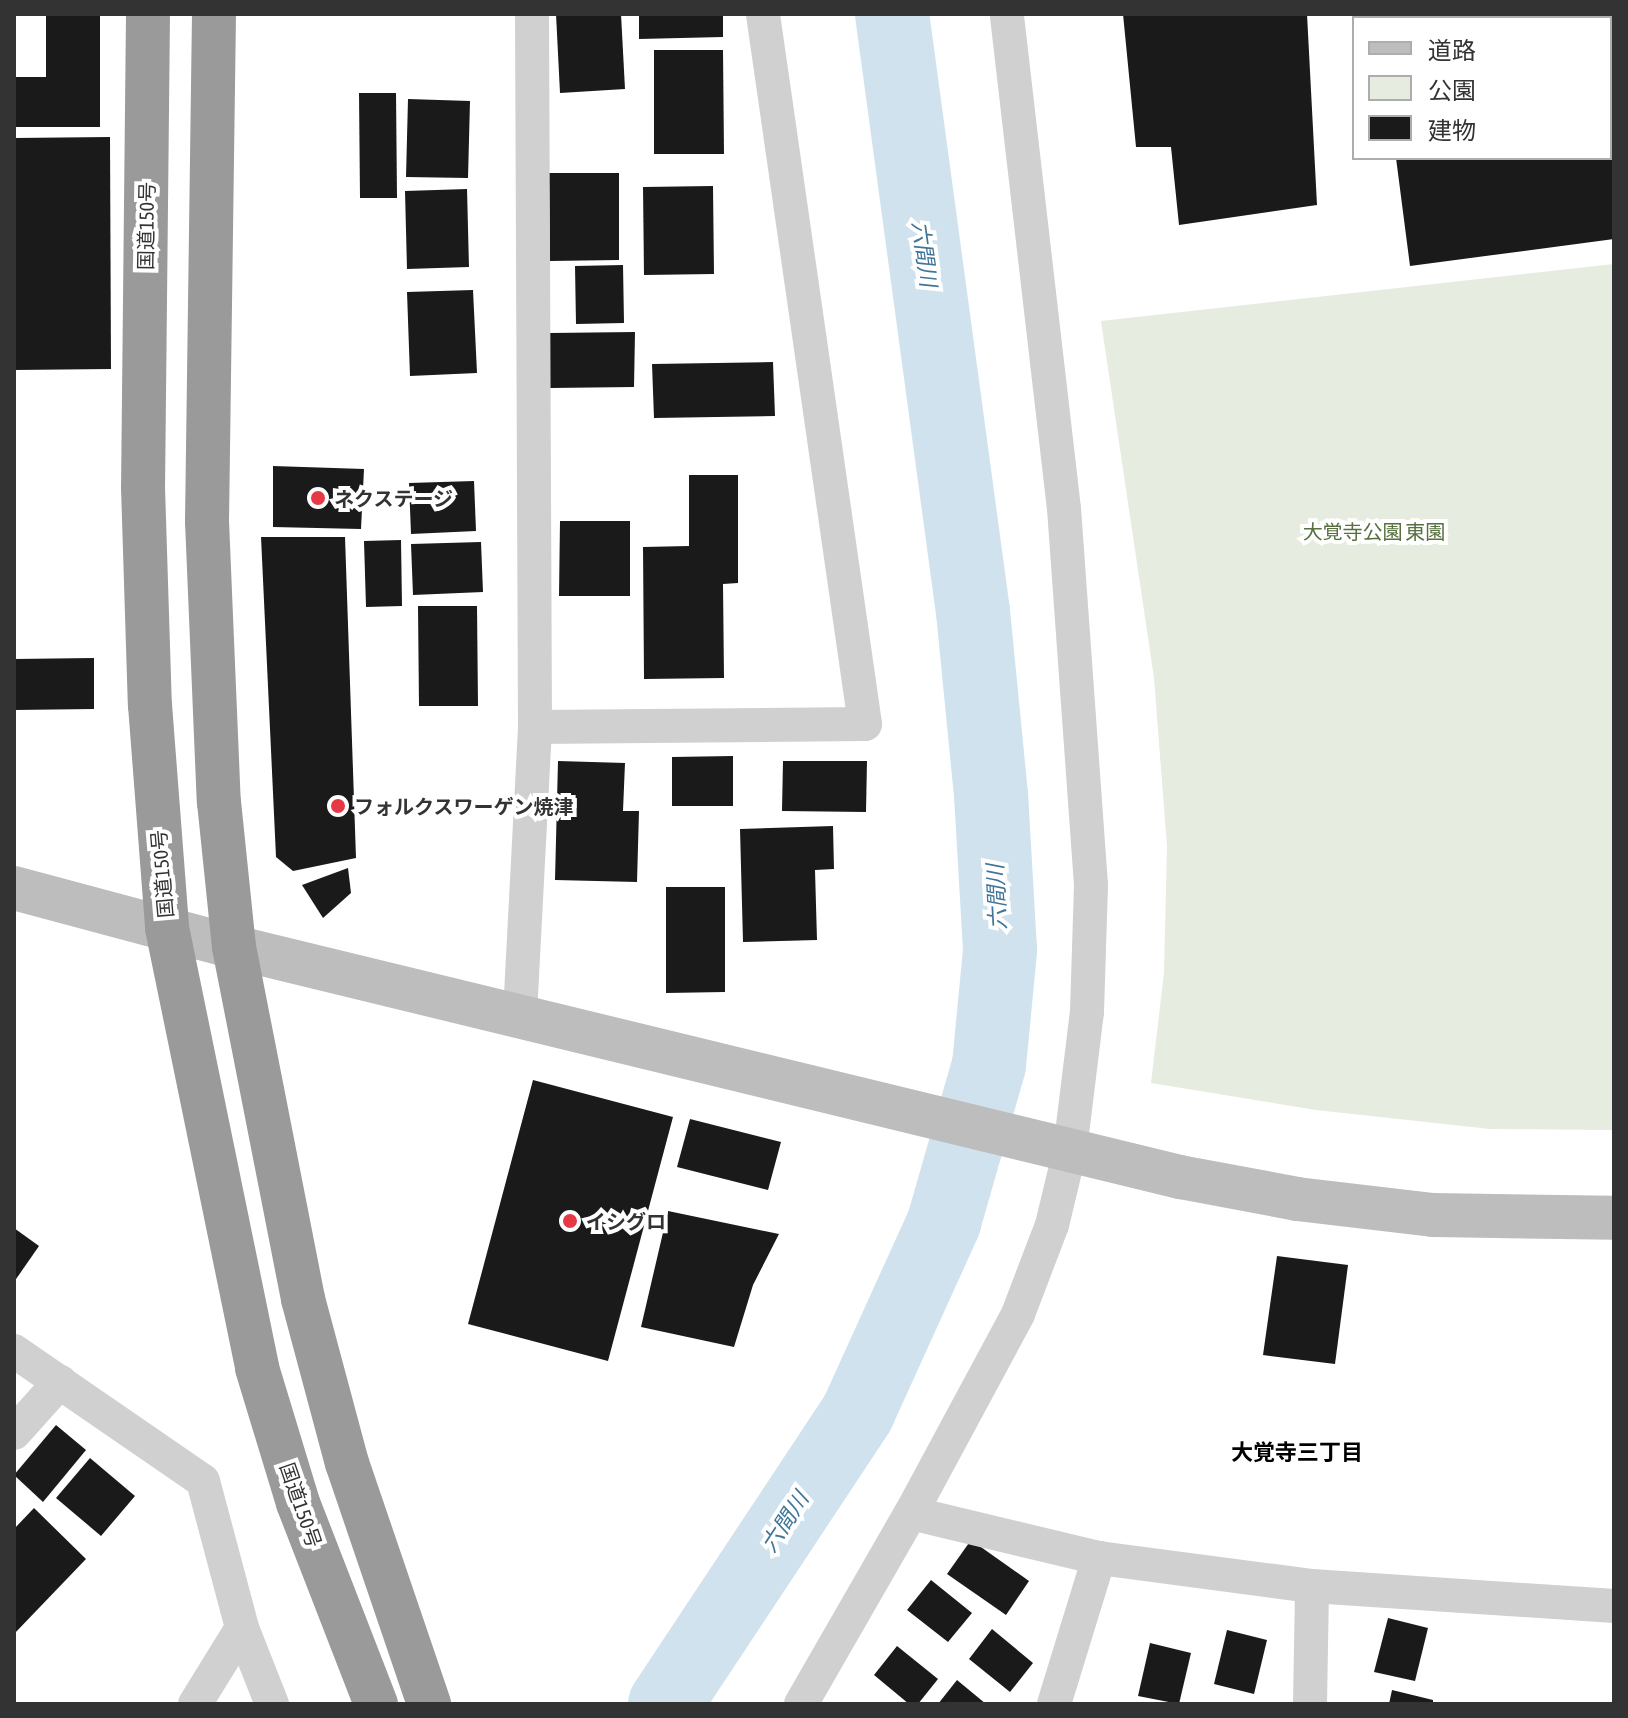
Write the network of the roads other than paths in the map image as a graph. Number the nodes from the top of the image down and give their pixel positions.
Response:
1 (148, 14) edge
2 (214, 14) edge
3 (532, 14) edge
4 (763, 14) edge
5 (1007, 14) edge
6 (535, 727) junction
7 (14, 888) edge
8 (167, 928) junction
9 (234, 947) junction
10 (520, 1014) junction
11 (1057, 1148) junction
12 (1614, 1218) edge
13 (14, 1351) edge
14 (60, 1382) junction
15 (14, 1433) edge
16 (911, 1513) junction
17 (1099, 1558) junction
18 (1312, 1586) junction
19 (1614, 1606) edge
20 (242, 1628) junction
21 (195, 1704) edge
22 (272, 1704) edge
23 (376, 1704) edge
24 (429, 1704) edge
25 (801, 1704) edge
26 (1054, 1704) edge
27 (1310, 1704) edge

1 - 8 highway, 国道150号
2 - 9 highway
3 - 6 street
4 - 6 street
5 - 11 street
6 - 10 street
7 - 8 street
8 - 9 street
8 - 23 highway, 国道150号
9 - 10 street
9 - 24 highway
10 - 11 street
11 - 12 street
11 - 16 street
13 - 14 street
14 - 15 street
14 - 20 street
16 - 17 street
16 - 25 street
17 - 18 street
17 - 26 street
18 - 19 street
18 - 27 street
20 - 21 street
20 - 22 street

